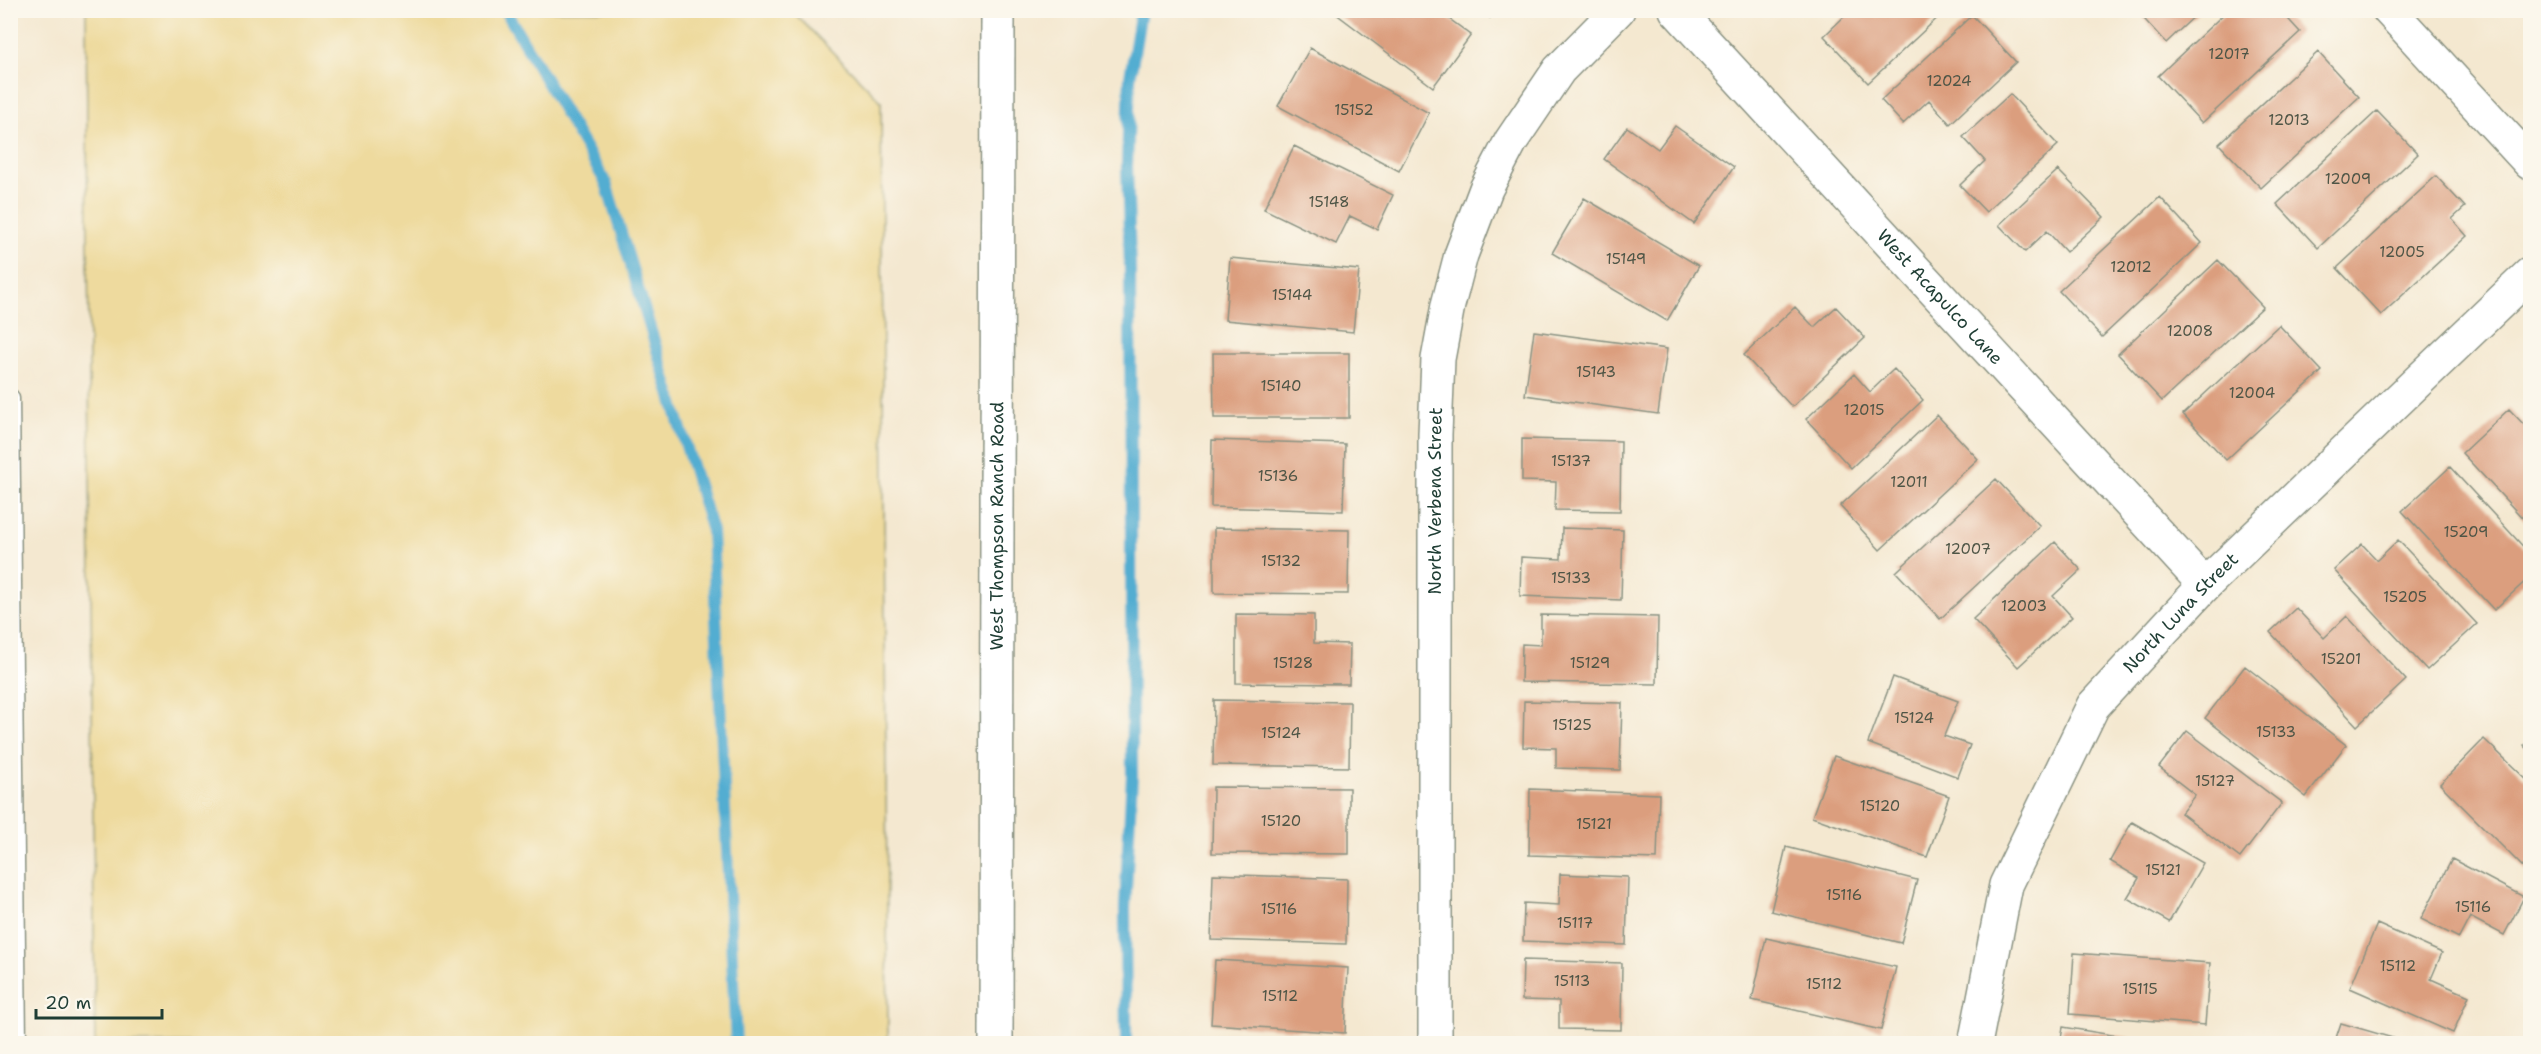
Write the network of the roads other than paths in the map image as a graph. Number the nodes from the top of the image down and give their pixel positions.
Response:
1 (998, 10) edge
2 (1618, 10) edge
3 (1676, 10) edge
4 (2389, 10) edge
5 (2530, 163) edge
6 (2530, 274) edge
7 (10, 398) edge
8 (2205, 585) junction
9 (17, 1044) edge
10 (996, 1044) edge
11 (1435, 1044) edge
12 (1975, 1044) edge

1 - 10 street, West Thompson Ranch Road
2 - 11 street, North Verbena Street
3 - 8 street, West Acapulco Lane
4 - 5 street
6 - 8 street, North Luna Street
7 - 9 lane
8 - 12 street, North Luna Street

